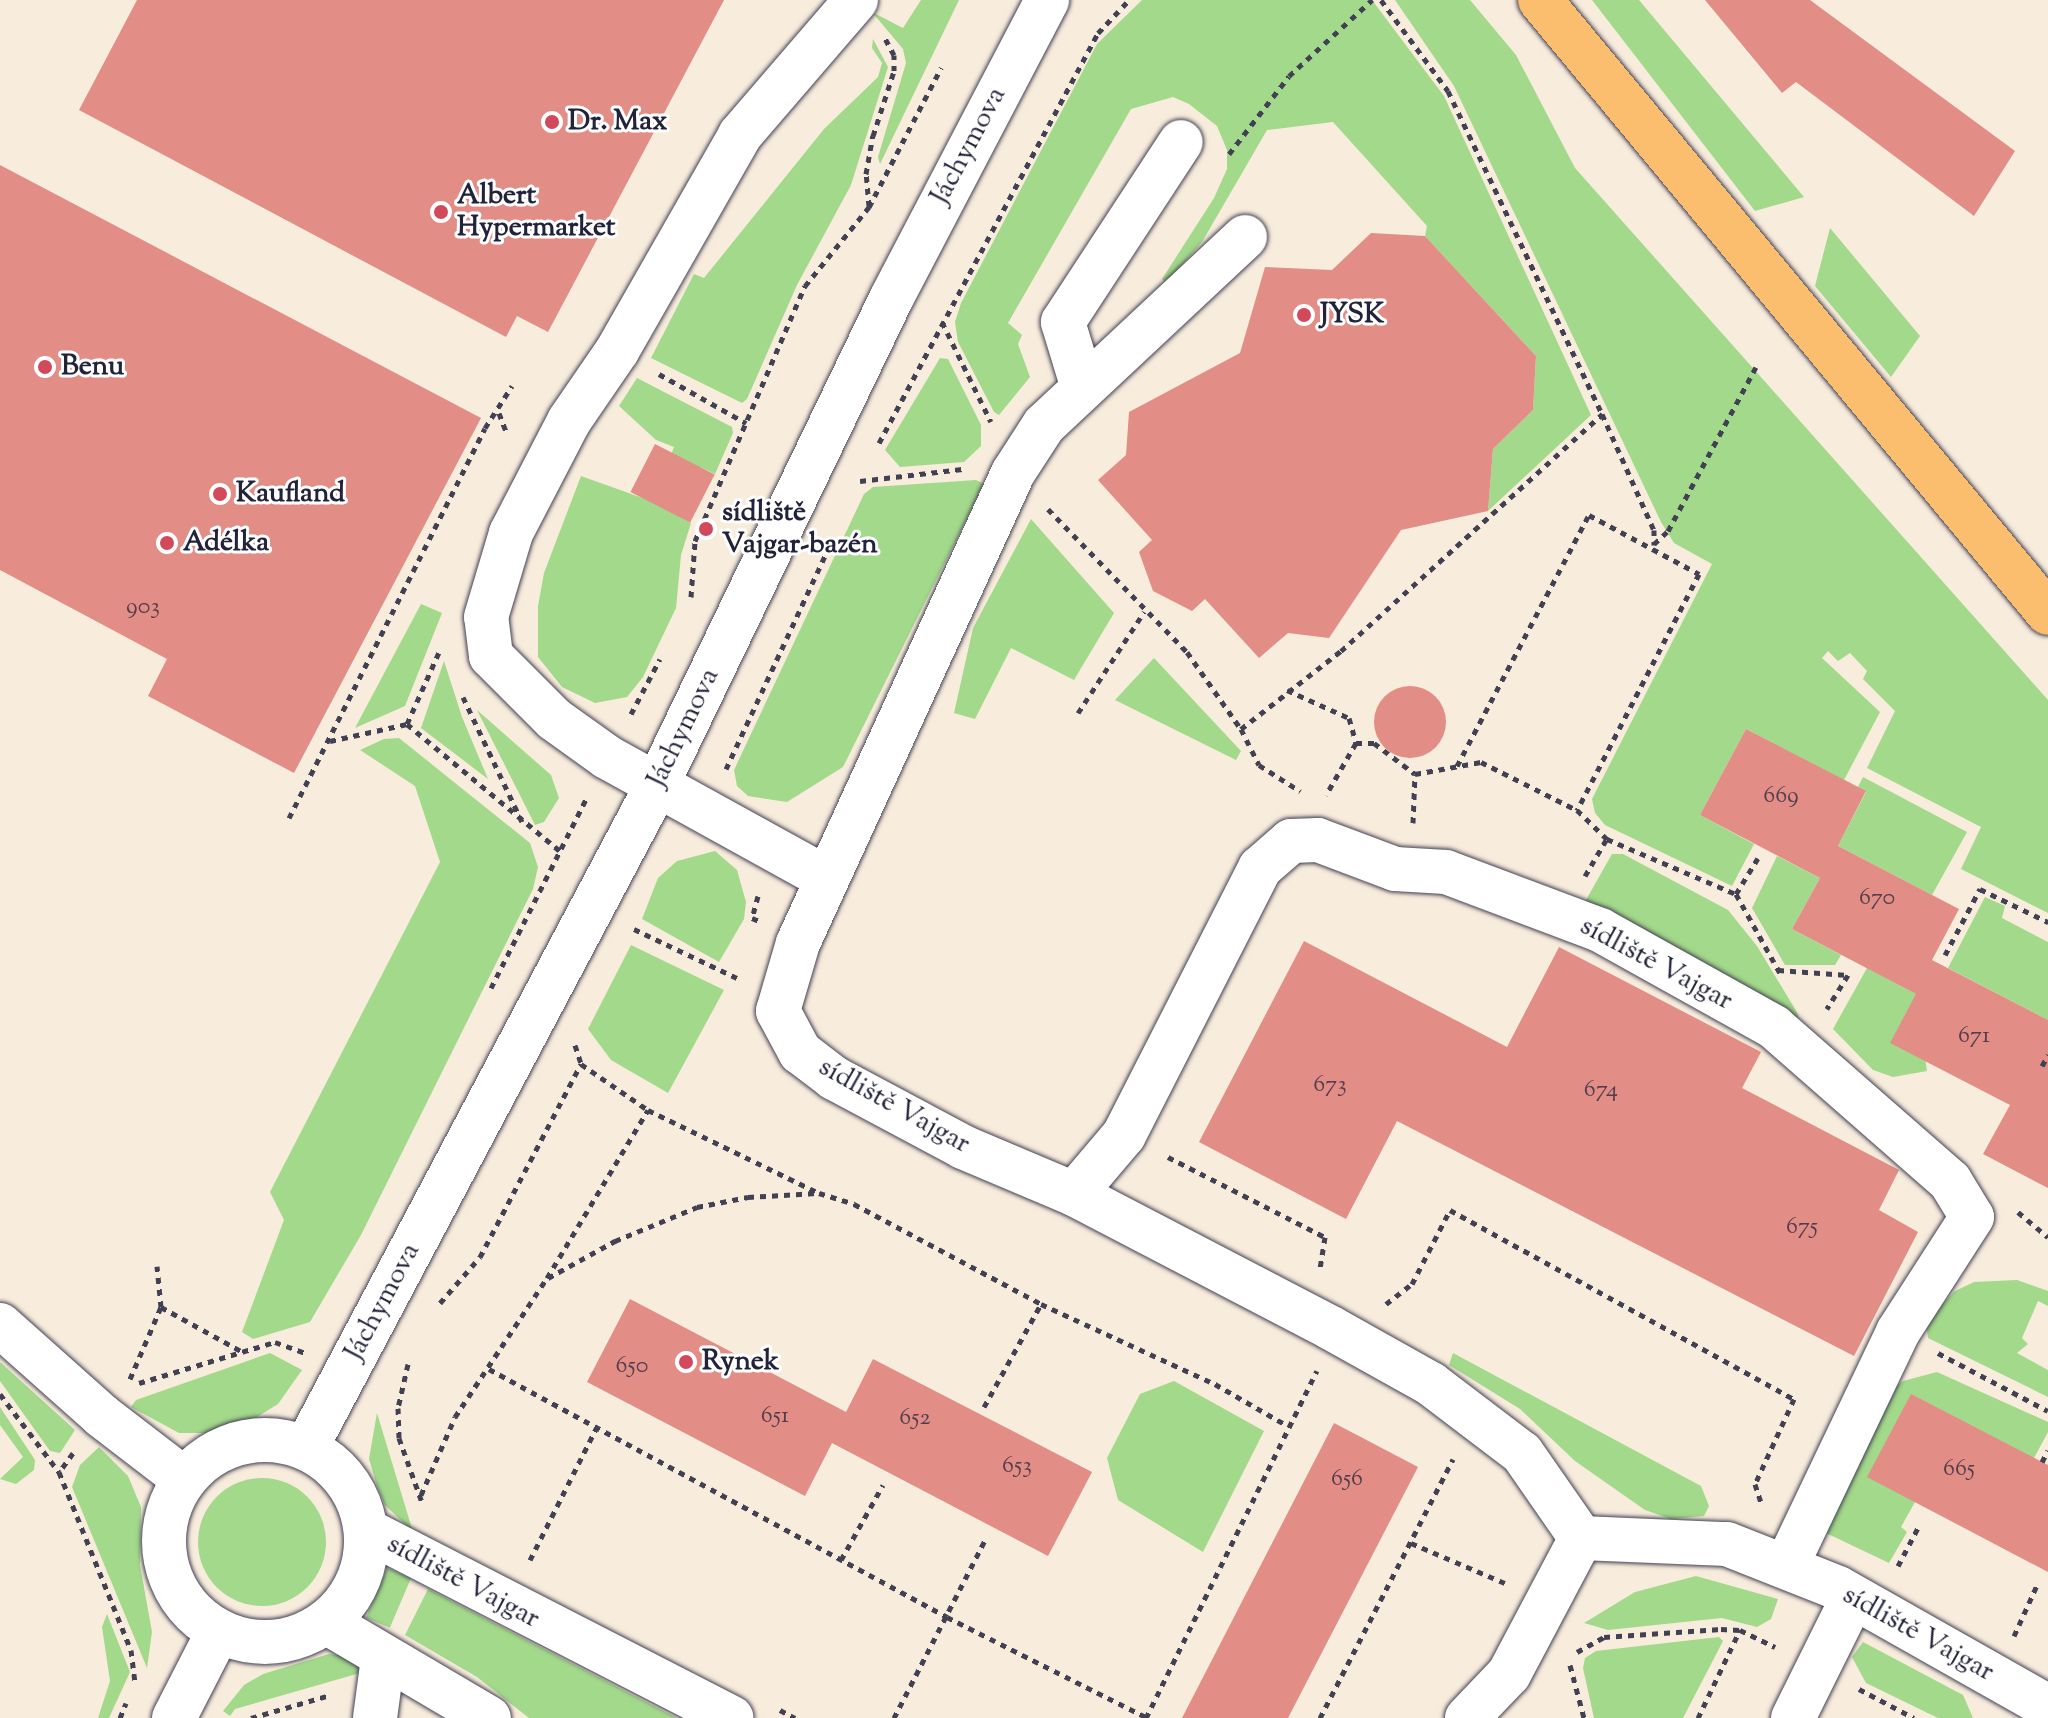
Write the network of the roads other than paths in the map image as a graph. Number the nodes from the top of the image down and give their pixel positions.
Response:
1 (1047, 0) edge
2 (1540, 0) edge
3 (855, 3) edge
4 (1181, 142) road end
5 (1245, 237) dead end
6 (1083, 388) junction
7 (2048, 613) edge
8 (657, 785) junction
9 (826, 878) junction
10 (1074, 1194) junction
11 (0, 1325) edge
12 (306, 1448) junction
13 (184, 1479) junction
14 (366, 1530) junction
15 (1581, 1538) junction
16 (1793, 1548) junction
17 (1853, 1597) junction
18 (326, 1622) junction
19 (218, 1632) junction
20 (383, 1658) junction
21 (2048, 1707) edge
22 (479, 1713) edge
23 (174, 1718) edge
24 (375, 1718) edge
25 (427, 1718) edge
26 (732, 1718) edge
27 (1467, 1718) edge
28 (1793, 1718) edge

1 - 8 street, Jáchymova
2 - 7 main road
3 - 8 street
4 - 6 street
5 - 6 street
6 - 9 street
8 - 9 street
8 - 12 street, Jáchymova
9 - 10 street, sídliště Vajgar
10 - 15 street, sídliště Vajgar
10 - 16 street, sídliště Vajgar
11 - 13 street
12 - 13 street
12 - 14 street
13 - 19 street
14 - 18 street
14 - 26 street, sídliště Vajgar
15 - 16 street, sídliště Vajgar
15 - 27 street
16 - 17 street, sídliště Vajgar
17 - 21 street, sídliště Vajgar
17 - 28 street
18 - 19 street
18 - 20 street
19 - 23 street
20 - 22 street
20 - 24 street
22 - 25 street

